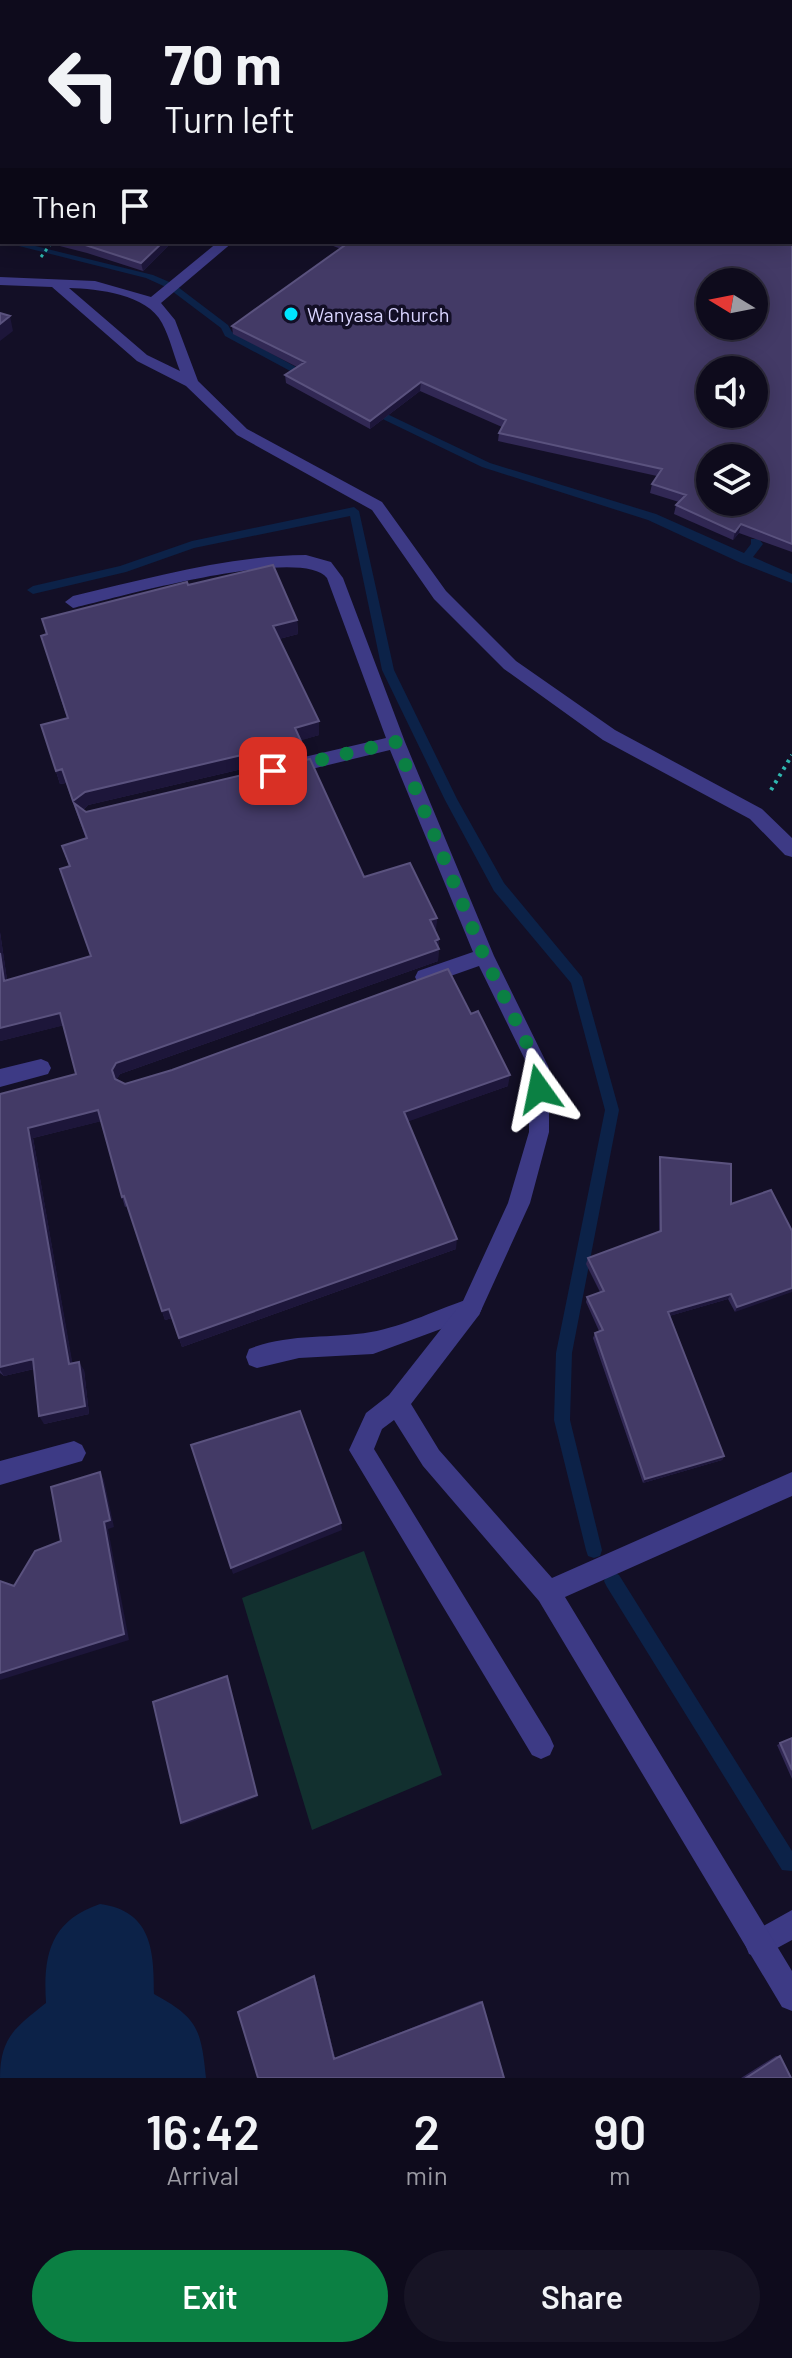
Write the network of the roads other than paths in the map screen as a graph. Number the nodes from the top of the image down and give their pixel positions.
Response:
1 (224, 244) edge
2 (0, 281) edge
3 (54, 282) junction
4 (153, 302) junction
5 (191, 383) junction
6 (73, 602) dead end
7 (396, 742) junction
8 (273, 771) edge
9 (792, 850) edge
10 (484, 956) junction
11 (410, 983) edge
12 (41, 1068) dead end
13 (0, 1078) edge
14 (471, 1308) junction
15 (257, 1357) dead end
16 (397, 1403) junction
17 (74, 1453) dead end
18 (0, 1473) edge
19 (792, 1484) edge
20 (548, 1592) junction
21 (541, 1746) dead end
22 (792, 1924) edge
23 (759, 1944) junction
24 (792, 1997) edge

1 - 4 street
2 - 3 street
3 - 4 street
3 - 5 street
4 - 5 street
5 - 9 street
6 - 7 street
7 - 8 street
7 - 10 street
10 - 11 street
10 - 14 street
12 - 13 street
14 - 15 street
14 - 16 street
16 - 20 street
16 - 21 street
17 - 18 street
19 - 20 street
20 - 23 street
22 - 23 street
23 - 24 street

